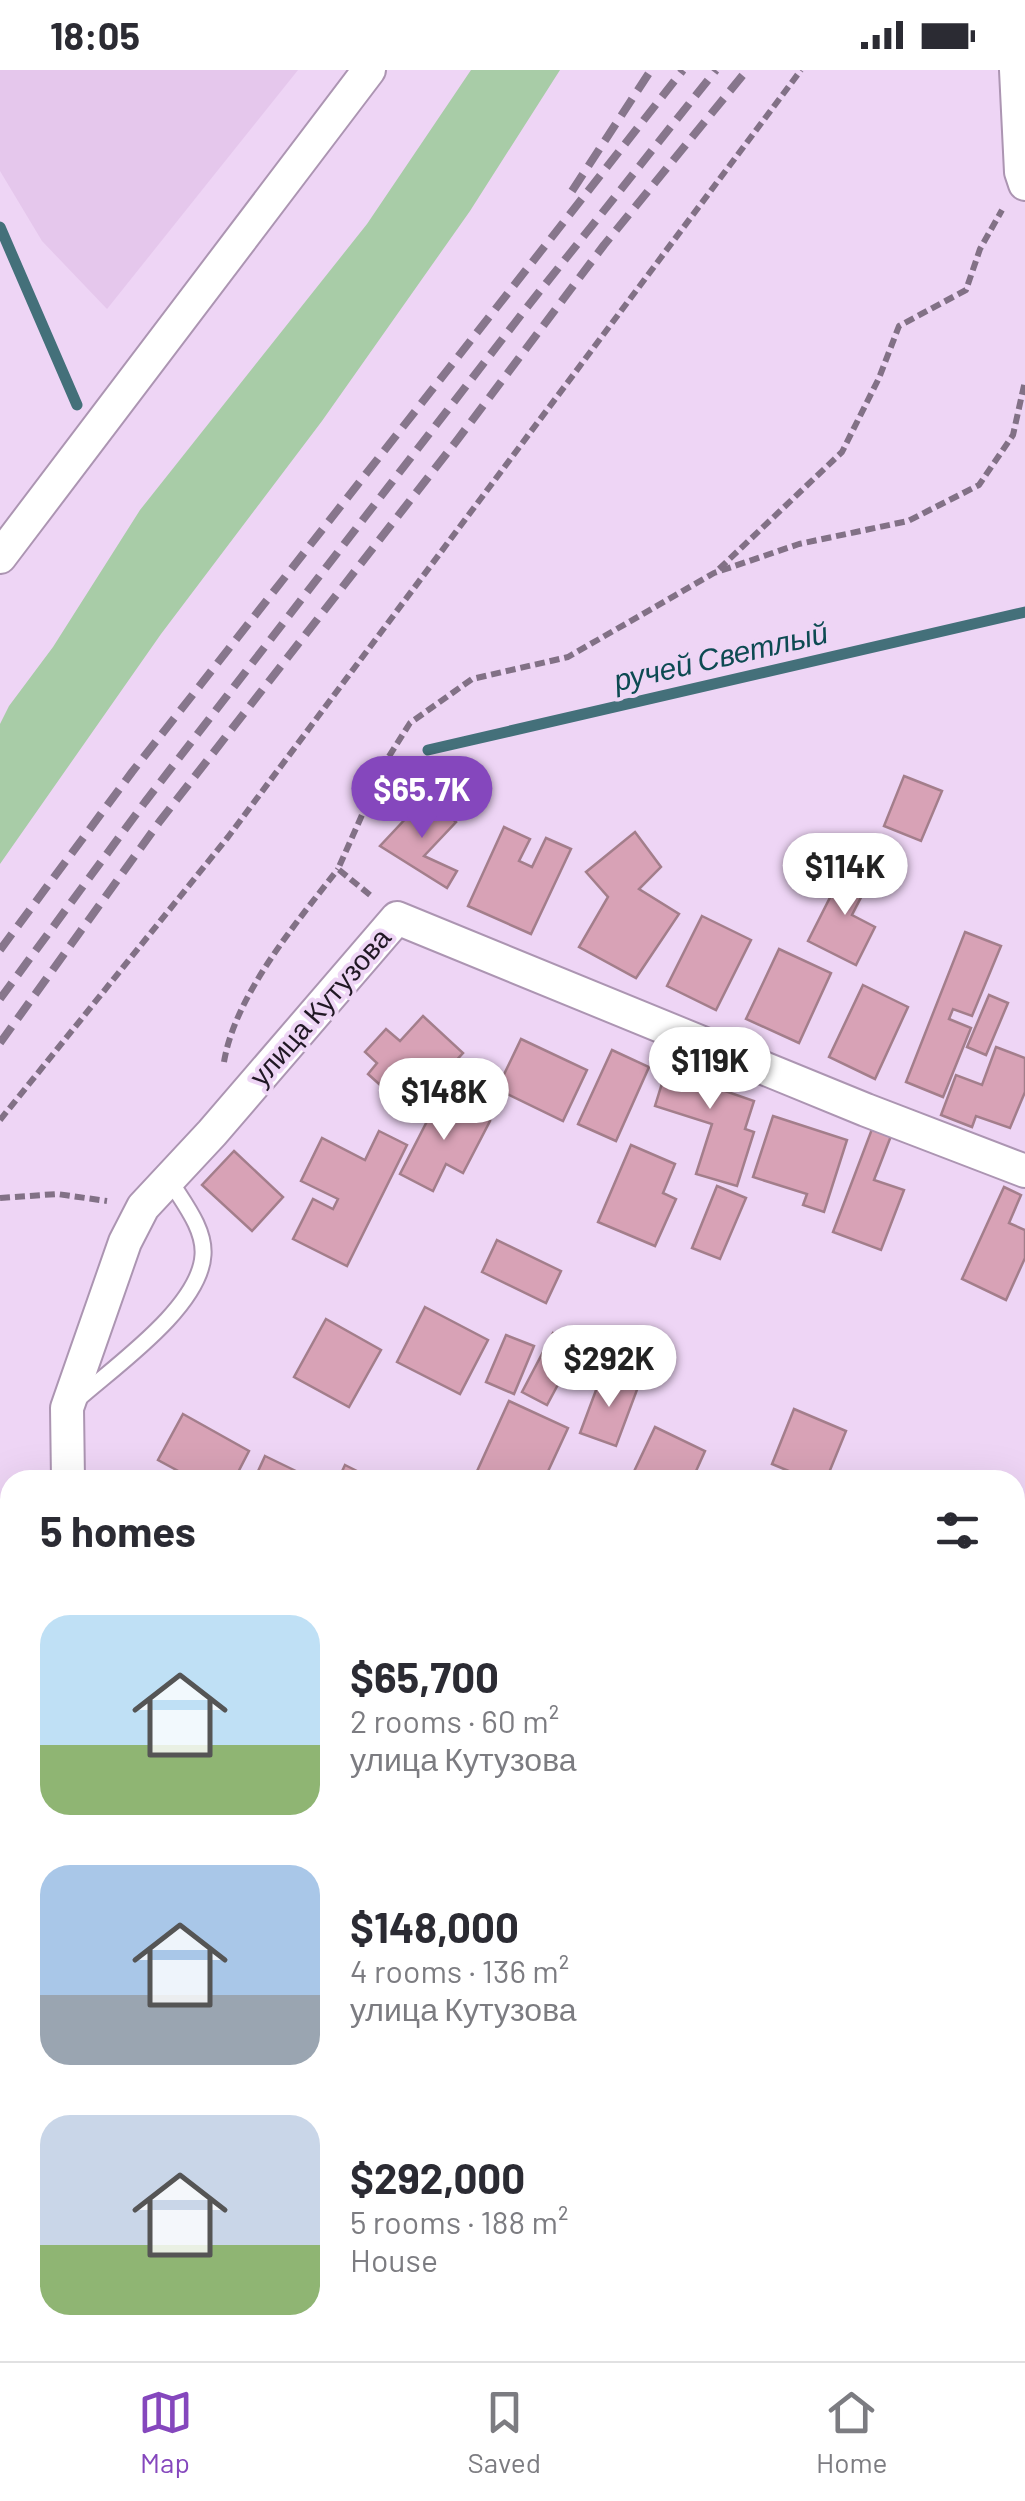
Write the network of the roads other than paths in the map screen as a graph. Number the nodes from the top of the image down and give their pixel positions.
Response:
1 (369, 70) edge
2 (1016, 70) edge
3 (1023, 178) edge
4 (0, 557) edge
5 (1025, 1171) edge
6 (169, 1179) junction
7 (68, 1408) junction
8 (68, 1470) edge

1 - 4 street
2 - 3 street
5 - 6 street, улица Кутузова
6 - 7 street, улица Кутузова
6 - 7 lane
7 - 8 street, улица Кутузова

